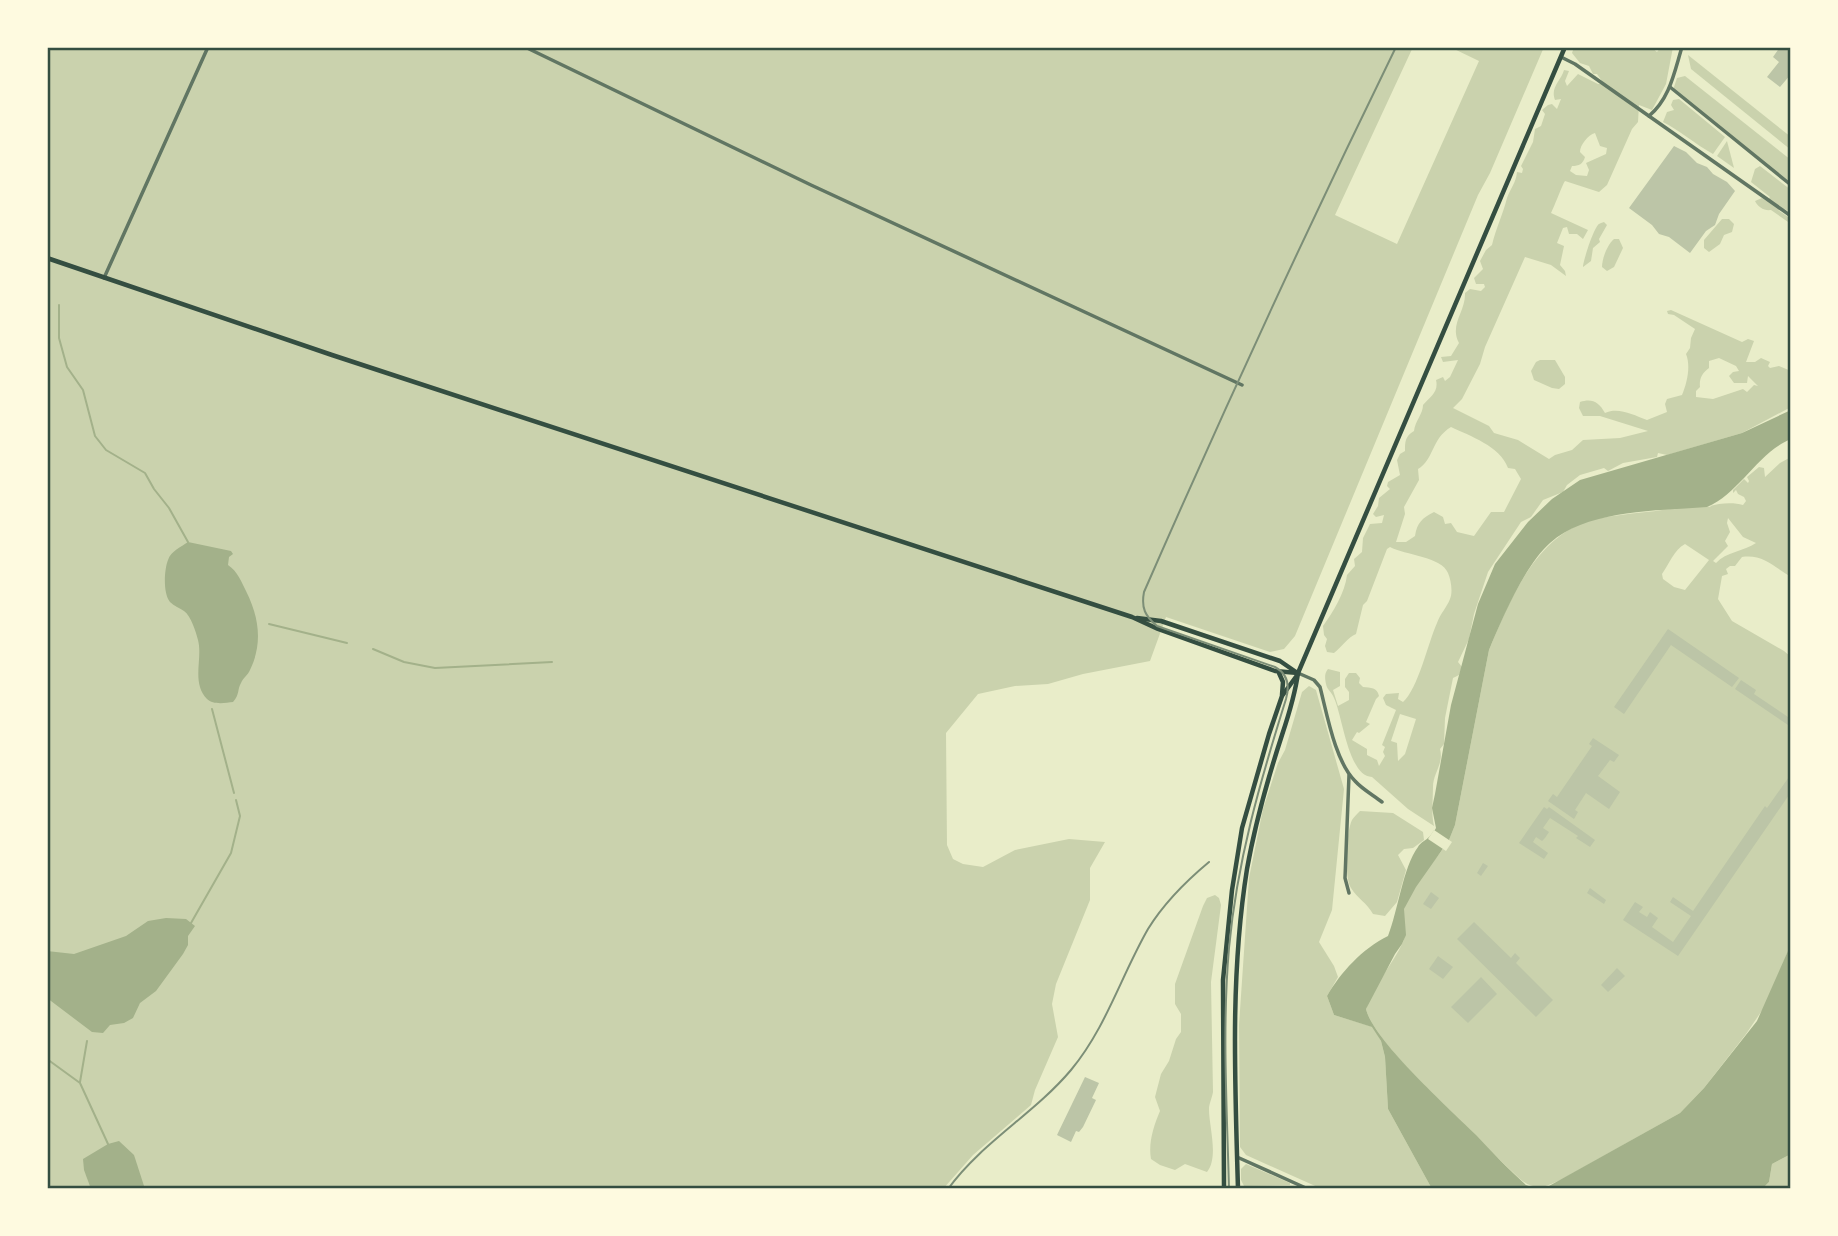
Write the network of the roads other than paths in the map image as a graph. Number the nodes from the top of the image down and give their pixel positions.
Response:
1 (208, 47) edge
2 (525, 47) edge
3 (1565, 47) edge
4 (1682, 47) edge
5 (1560, 57) junction
6 (1670, 87) junction
7 (1649, 116) junction
8 (1791, 185) edge
9 (1791, 216) edge
10 (47, 258) edge
11 (104, 278) junction
12 (1242, 385) dead end
13 (1132, 617) junction
14 (1275, 671) junction
15 (1298, 673) junction
16 (1282, 696) junction
17 (1348, 773) junction
18 (1382, 802) dead end
19 (1349, 893) dead end
20 (1237, 1157) junction
21 (1224, 1189) edge
22 (1238, 1189) edge
23 (1308, 1189) edge

1 - 11 street
2 - 12 street
3 - 5 main road
4 - 6 street
5 - 7 street
5 - 15 main road
6 - 7 street
6 - 8 street
7 - 9 street
10 - 11 main road
11 - 13 main road
13 - 14 main road
13 - 15 main road
14 - 15 main road
14 - 16 main road
15 - 16 main road
15 - 17 street
15 - 20 main road
16 - 21 main road
17 - 18 street
17 - 19 street
20 - 22 main road
20 - 23 street

